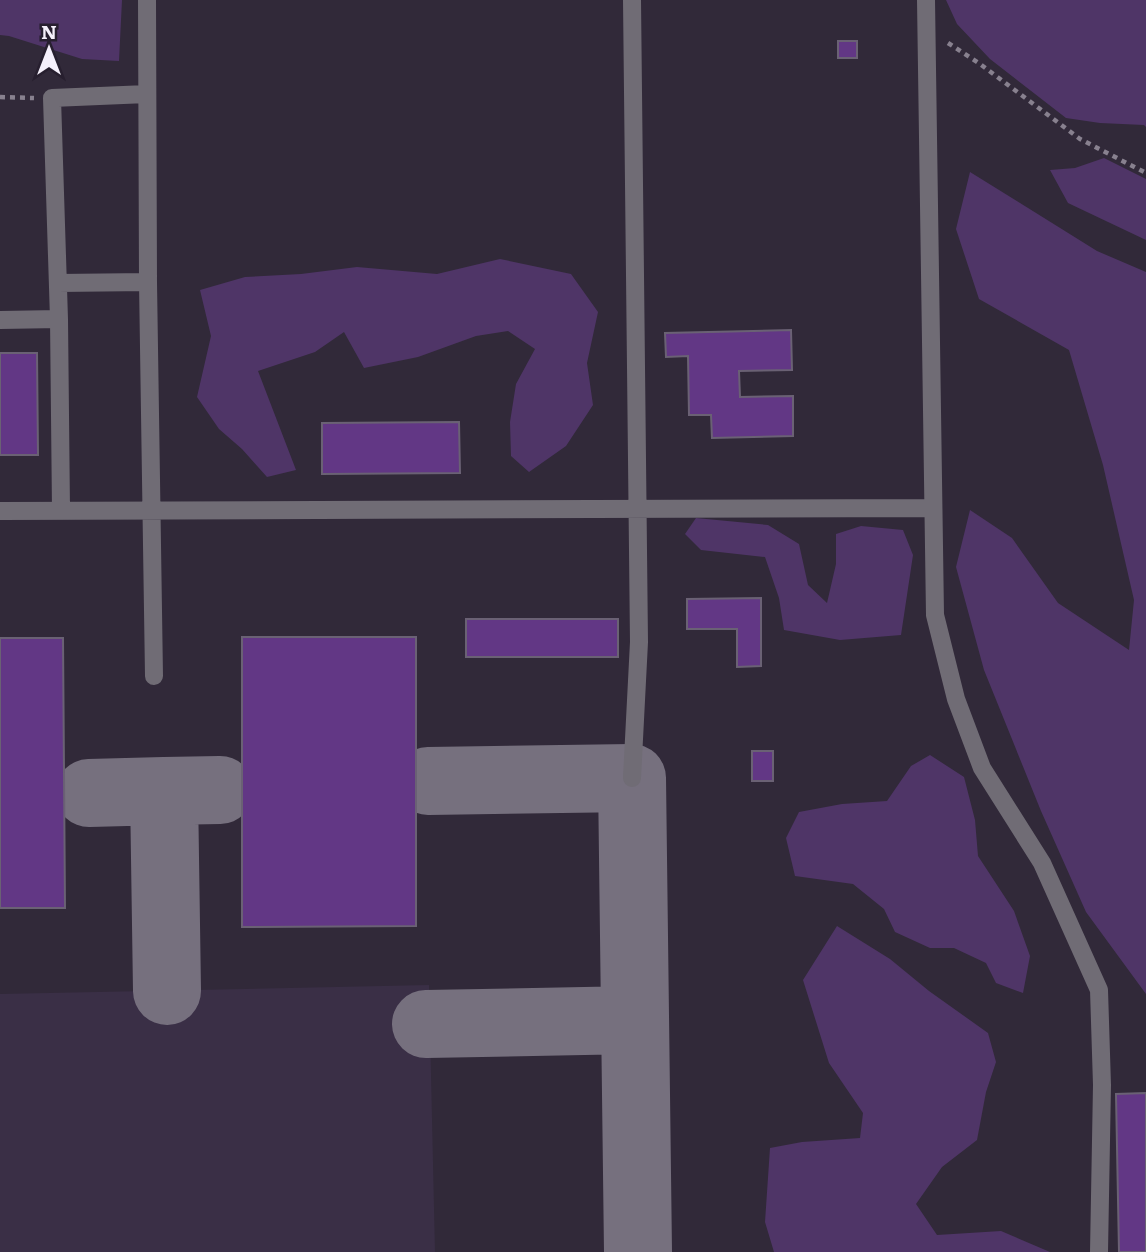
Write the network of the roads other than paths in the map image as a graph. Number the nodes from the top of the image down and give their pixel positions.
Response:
1 (148, 0) edge
2 (632, 0) edge
3 (926, 0) edge
4 (147, 94) junction
5 (148, 282) junction
6 (58, 283) junction
7 (59, 319) junction
8 (0, 320) edge
9 (933, 508) junction
10 (638, 509) junction
11 (61, 510) junction
12 (0, 511) edge
13 (152, 511) junction
14 (154, 676) dead end
15 (632, 778) dead end
16 (1099, 1252) edge

1 - 4 street
2 - 10 street
3 - 9 street
4 - 5 street
4 - 6 street
5 - 6 street
5 - 13 street
6 - 7 street
7 - 8 street
7 - 11 street
9 - 10 street
9 - 16 street
10 - 13 street
10 - 15 street
11 - 12 street
11 - 13 street
13 - 14 street

